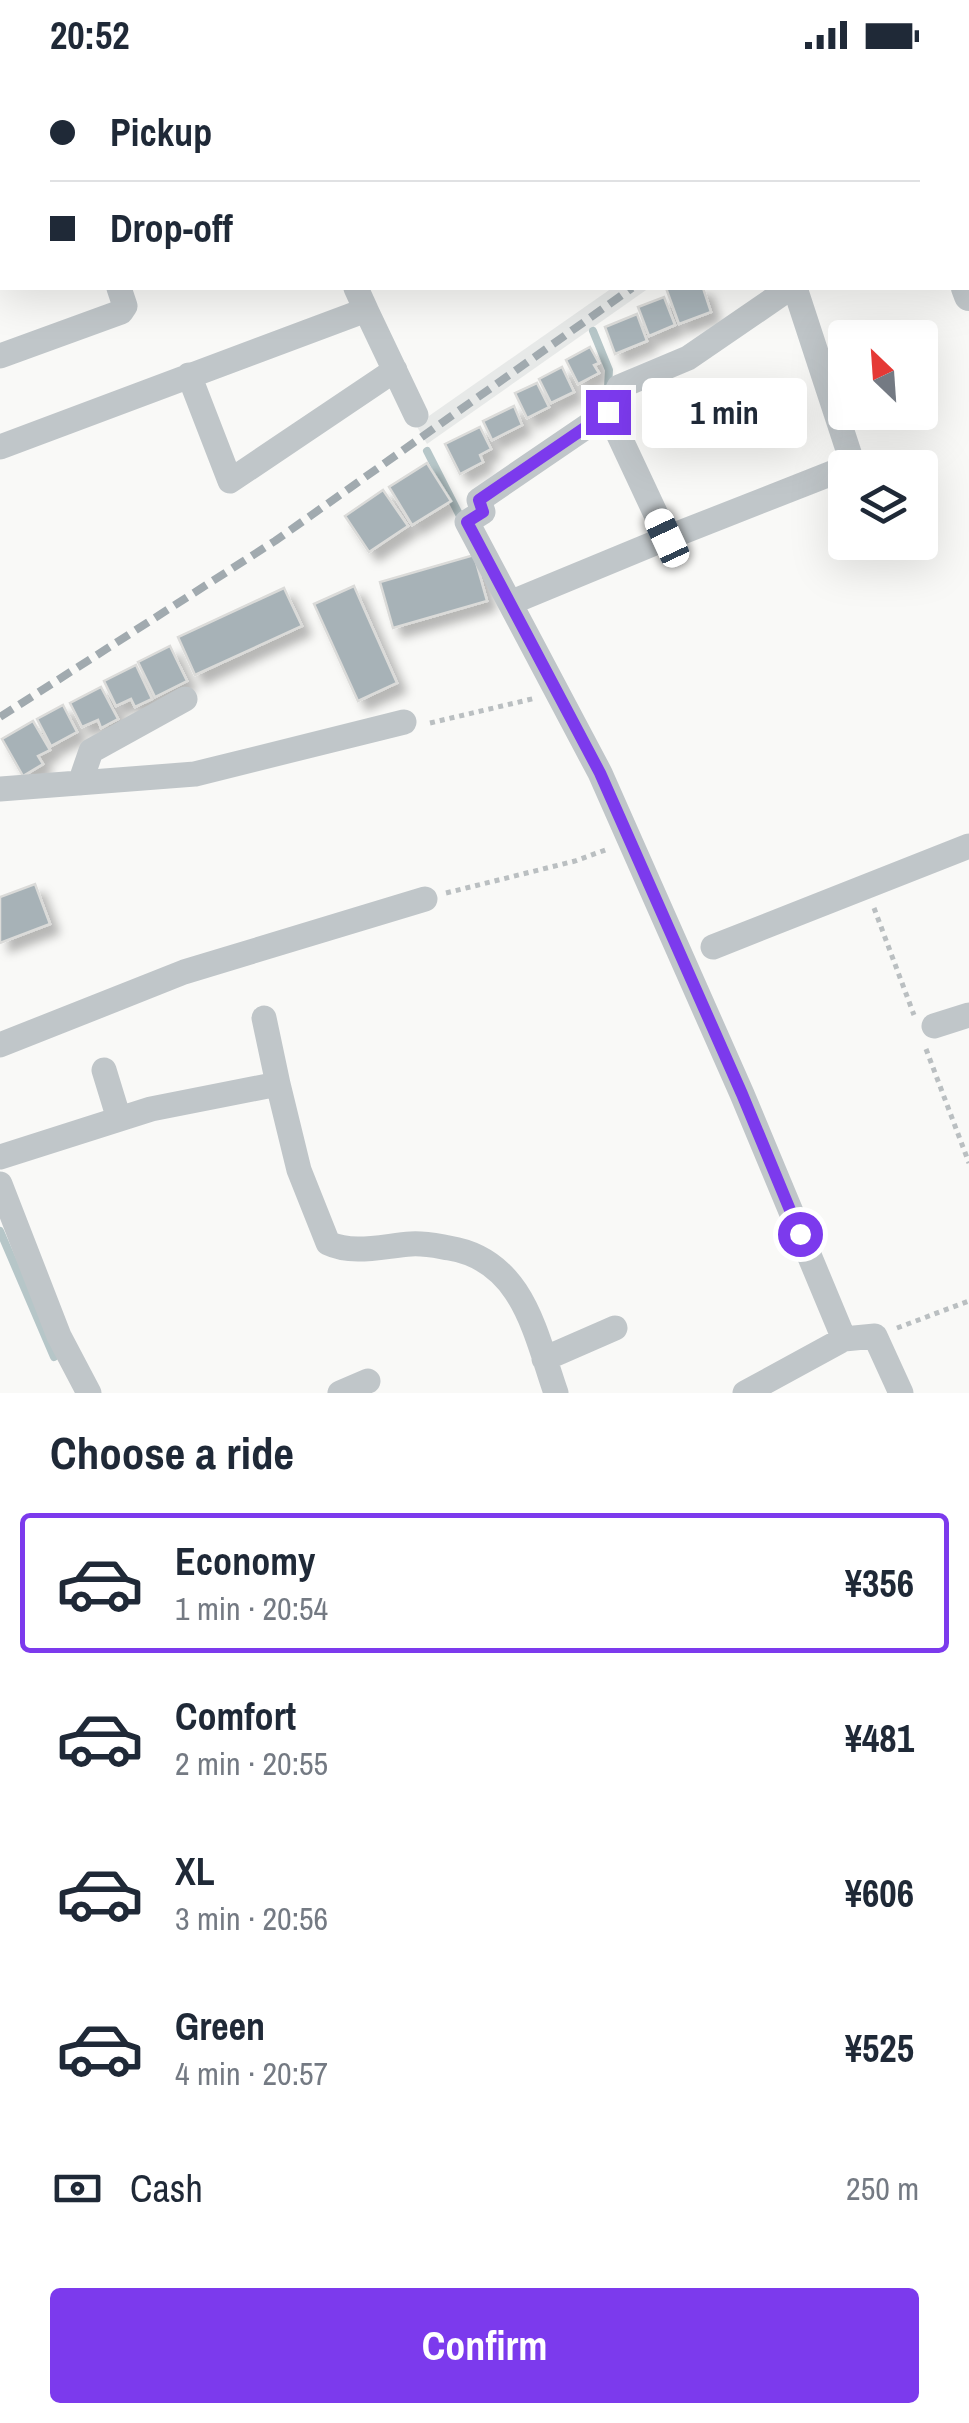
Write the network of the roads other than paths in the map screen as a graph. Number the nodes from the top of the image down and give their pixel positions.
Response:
1 (120, 290) edge
2 (789, 290) edge
3 (793, 290) edge
4 (361, 298) edge
5 (0, 356) edge
6 (394, 370) junction
7 (189, 375) junction
8 (608, 412) junction
9 (416, 415) dead end
10 (0, 448) edge
11 (848, 450) edge
12 (828, 475) edge
13 (667, 538) junction
14 (510, 603) junction
15 (185, 699) dead end
16 (404, 722) road end
17 (80, 783) junction
18 (0, 789) edge
19 (969, 846) edge
20 (425, 898) road end
21 (713, 947) dead end
22 (969, 1016) edge
23 (264, 1018) dead end
24 (934, 1026) dead end
25 (0, 1045) edge
26 (104, 1070) dead end
27 (278, 1084) junction
28 (119, 1120) junction
29 (0, 1157) edge
30 (0, 1184) edge
31 (615, 1328) dead end
32 (844, 1339) junction
33 (544, 1359) junction
34 (368, 1381) dead end
35 (89, 1393) edge
36 (340, 1393) edge
37 (556, 1393) edge
38 (745, 1393) edge
39 (901, 1393) edge

1 - 5 street
2 - 8 street
3 - 11 street
4 - 6 street
4 - 7 street
6 - 7 street
6 - 9 street
7 - 10 street
8 - 13 street
8 - 14 street
12 - 13 street
13 - 14 street
14 - 32 street
15 - 17 street
16 - 17 street
17 - 18 street
19 - 21 street
20 - 25 street
22 - 24 street
23 - 27 street
26 - 28 street
27 - 28 street
27 - 33 street
28 - 29 street
30 - 35 street
31 - 33 street
32 - 38 street
32 - 39 street
33 - 37 street
34 - 36 street

